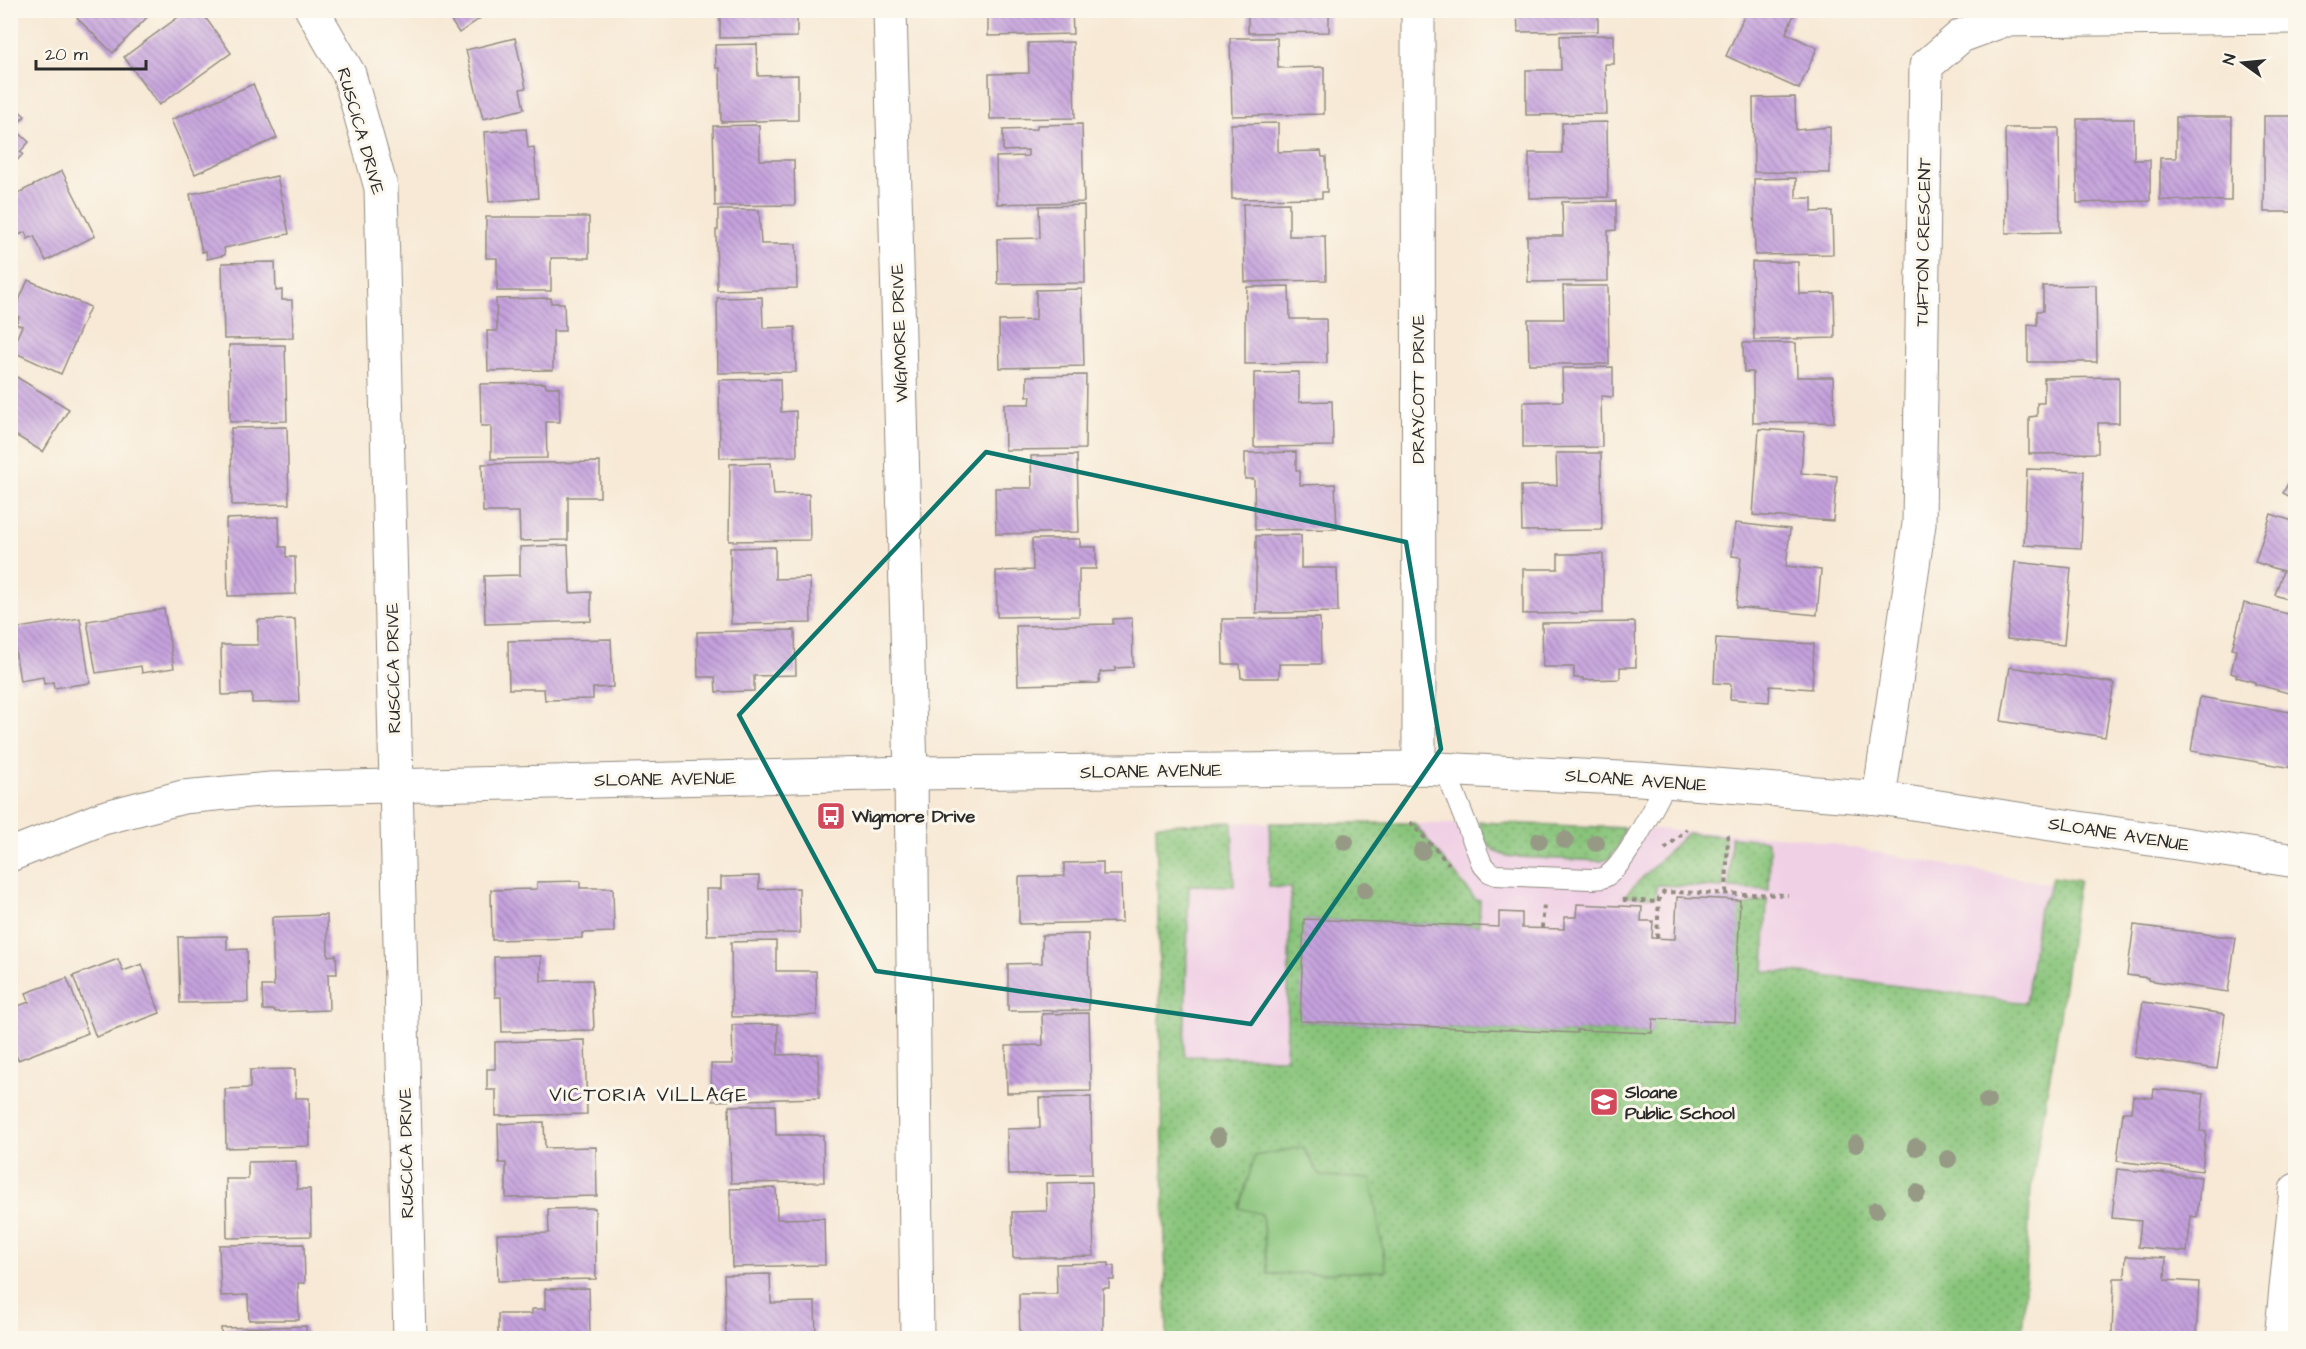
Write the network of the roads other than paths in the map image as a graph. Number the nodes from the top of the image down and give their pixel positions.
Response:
1 (312, 10) edge
2 (890, 10) edge
3 (1418, 10) edge
4 (2295, 17) edge
5 (1432, 769) junction
6 (911, 773) junction
7 (1668, 780) junction
8 (396, 784) junction
9 (1879, 798) junction
10 (10, 855) edge
11 (2295, 861) edge
12 (2295, 1190) edge
13 (410, 1338) edge
14 (917, 1338) edge
15 (2281, 1338) edge

1 - 8 street, RUSCICA DRIVE
2 - 6 street, WIGMORE DRIVE
3 - 5 street, DRAYCOTT DRIVE
4 - 9 street, TUFTON CRESCENT
5 - 6 street, SLOANE AVENUE
5 - 7 street, SLOANE AVENUE
5 - 7 lane
6 - 8 street, SLOANE AVENUE
6 - 14 street, WIGMORE DRIVE
7 - 9 street, SLOANE AVENUE
8 - 10 street, SLOANE AVENUE
8 - 13 street, RUSCICA DRIVE
9 - 11 street, SLOANE AVENUE
12 - 15 street

